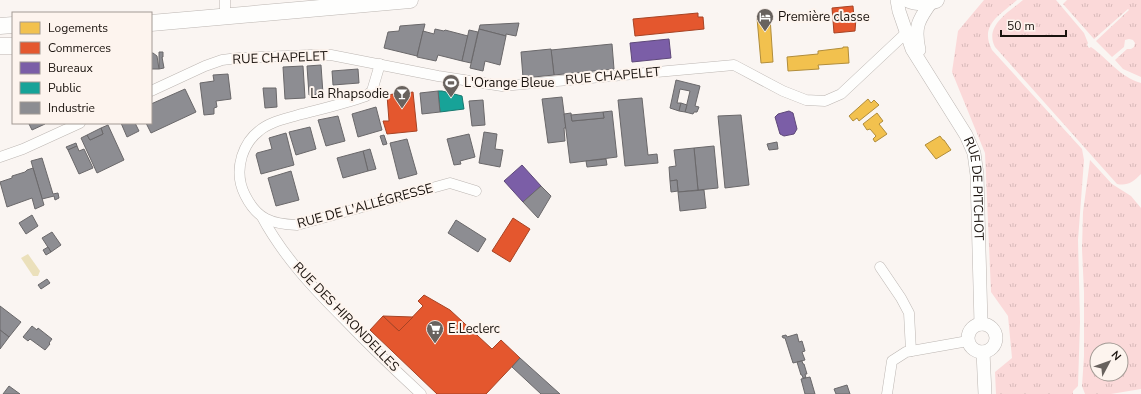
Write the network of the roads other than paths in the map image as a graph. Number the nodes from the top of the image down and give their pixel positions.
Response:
1 (225, 0) edge
2 (410, 0) edge
3 (897, 0) edge
4 (909, 0) edge
5 (934, 1) edge
6 (225, 17) junction
7 (152, 20) edge
8 (168, 22) junction
9 (152, 23) edge
10 (152, 28) edge
11 (906, 33) junction
12 (0, 46) edge
13 (12, 46) edge
14 (380, 64) junction
15 (923, 66) junction
16 (152, 91) edge
17 (78, 124) edge
18 (0, 157) edge
19 (476, 191) dead end
20 (262, 217) junction
21 (880, 267) dead end
22 (981, 324) junction
23 (968, 341) junction
24 (911, 351) junction
25 (983, 352) junction
26 (421, 394) edge
27 (887, 394) edge
28 (985, 394) edge

1 - 6 street
2 - 6 main road
3 - 11 street, RUE DE PITCHOT
4 - 5 main road
5 - 15 street
6 - 8 main road
7 - 8 main road
8 - 9 main road
8 - 10 main road
11 - 14 street, RUE CHAPELET
11 - 15 street, RUE DE PITCHOT
12 - 13 main road
14 - 16 street, RUE CHAPELET
14 - 20 street, RUE DE L'ALLÉGRESSE
15 - 22 street, RUE DE PITCHOT
17 - 18 street
19 - 20 street, RUE DE L'ALLÉGRESSE
20 - 26 street, RUE DES HIRONDELLES
21 - 24 street
22 - 23 street
22 - 25 street
23 - 24 street
23 - 25 street
24 - 27 street
25 - 28 street

